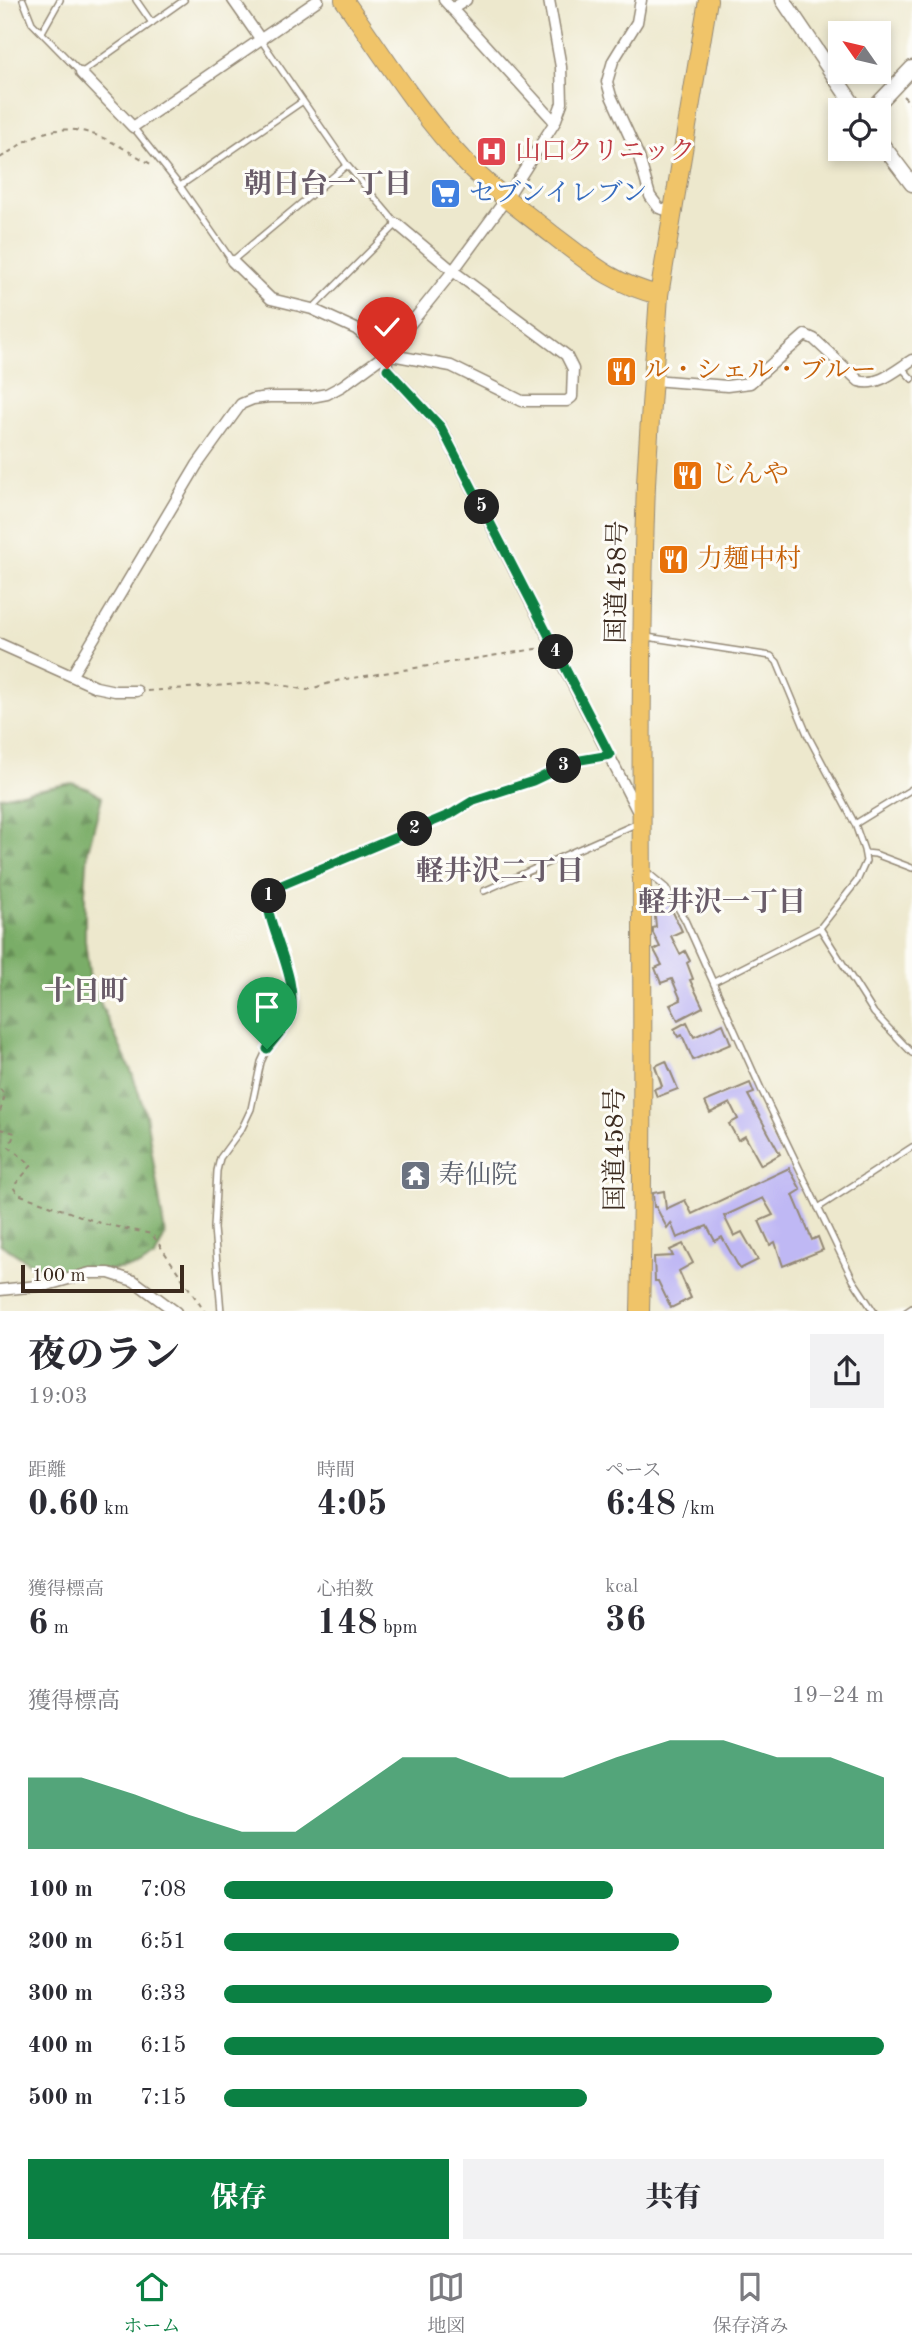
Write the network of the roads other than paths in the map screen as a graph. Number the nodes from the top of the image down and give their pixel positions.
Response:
1 (23, 0) edge
2 (60, 0) edge
3 (136, 0) edge
4 (184, 0) edge
5 (233, 0) edge
6 (318, 0) edge
7 (344, 0) edge
8 (444, 0) edge
9 (466, 0) edge
10 (550, 0) edge
11 (641, 0) edge
12 (708, 0) edge
13 (783, 0) edge
14 (452, 9) junction
15 (152, 23) junction
16 (43, 32) junction
17 (261, 40) junction
18 (912, 68) edge
19 (81, 74) junction
20 (850, 98) edge
21 (883, 98) edge
22 (303, 101) junction
23 (555, 122) junction
24 (133, 127) junction
25 (891, 156) edge
26 (346, 165) junction
27 (912, 184) edge
28 (180, 186) junction
29 (506, 199) junction
30 (673, 212) junction
31 (397, 224) junction
32 (232, 261) junction
33 (453, 271) junction
34 (659, 295) junction
35 (312, 309) junction
36 (386, 354) junction
37 (912, 360) edge
38 (901, 367) junction
39 (912, 379) edge
40 (653, 380) junction
41 (643, 636) junction
42 (0, 644) edge
43 (72, 676) junction
44 (137, 691) road end
45 (610, 755) junction
46 (912, 789) edge
47 (641, 820) junction
48 (855, 824) junction
49 (864, 853) junction
50 (641, 867) junction
51 (912, 868) edge
52 (484, 891) dead end
53 (820, 928) junction
54 (714, 982) junction
55 (912, 1053) edge
56 (912, 1147) edge
57 (818, 1208) junction
58 (0, 1290) edge
59 (912, 1308) edge
60 (176, 1311) edge
61 (221, 1311) edge
62 (640, 1311) edge
63 (874, 1311) edge
64 (906, 1311) edge

1 - 16 lane
2 - 16 lane
3 - 15 lane
4 - 15 lane
5 - 17 street
6 - 17 street
7 - 29 main road
8 - 14 street
9 - 14 street
10 - 23 street
11 - 30 street
12 - 30 main road, 国道458号
13 - 20 street
14 - 23 street
15 - 19 lane
16 - 19 lane
17 - 22 lane
17 - 24 street
18 - 21 street
19 - 24 street
22 - 26 lane
22 - 28 lane
23 - 29 street
24 - 28 lane
25 - 27 street
26 - 31 lane
26 - 32 lane
28 - 32 lane
29 - 33 street
29 - 34 main road
30 - 34 main road, 国道458号
31 - 33 street
31 - 35 lane
32 - 35 street
33 - 36 street
33 - 36 street
34 - 40 main road, 国道458号
35 - 36 street
36 - 43 street
36 - 45 street
37 - 38 street
38 - 39 lane
38 - 40 street
40 - 41 main road, 国道458号
41 - 47 main road, 国道458号
41 - 48 lane
42 - 43 street
43 - 44 street
45 - 47 street
45 - 61 lane
46 - 48 lane
47 - 50 main road, 国道458号
47 - 52 lane
48 - 49 lane
49 - 51 lane
49 - 53 lane
50 - 54 lane
50 - 62 main road, 国道458号
53 - 54 lane
53 - 55 lane
54 - 57 lane
56 - 57 lane
57 - 63 lane
58 - 60 street
59 - 64 lane

